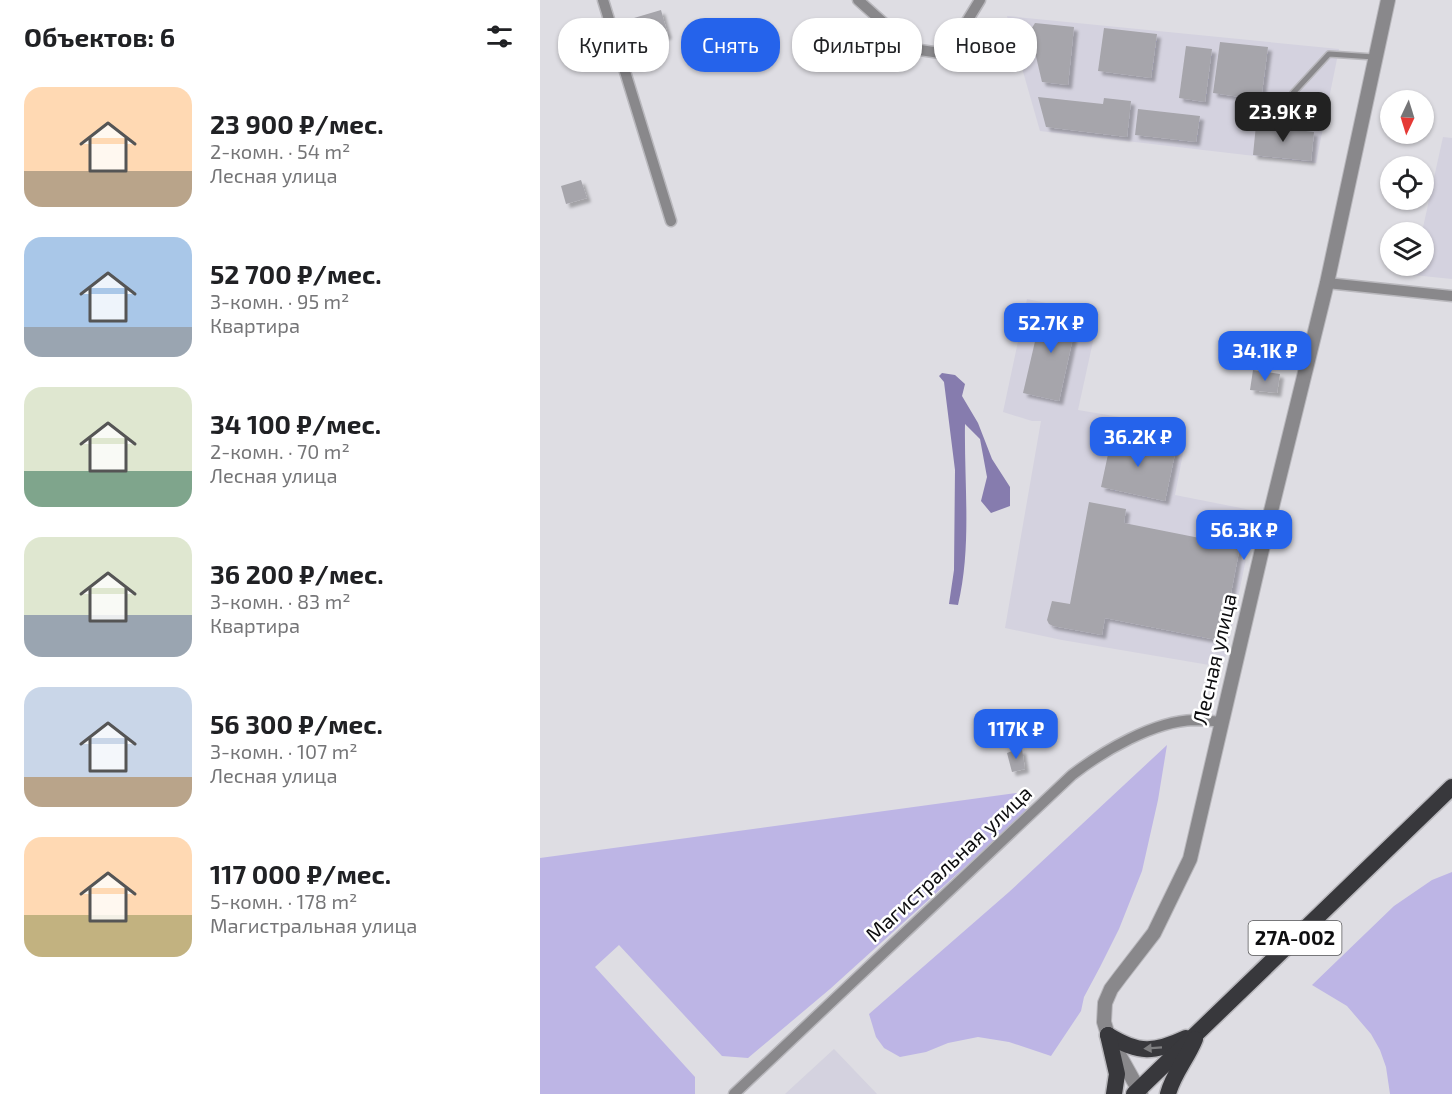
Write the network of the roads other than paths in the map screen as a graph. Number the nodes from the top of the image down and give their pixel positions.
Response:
1 (603, 0) edge
2 (858, 0) edge
3 (980, 0) edge
4 (1388, 0) edge
5 (1376, 57) junction
6 (1293, 93) dead end
7 (671, 221) dead end
8 (1327, 283) junction
9 (1452, 296) edge
10 (1222, 722) junction
11 (1452, 787) edge
12 (1197, 1033) junction
13 (1108, 1035) junction
14 (1138, 1093) edge
15 (734, 1094) edge
16 (1114, 1094) edge
17 (1168, 1094) edge

1 - 7 street
2 - 3 street
4 - 5 street, Лесная улица
5 - 6 lane
5 - 8 street, Лесная улица
8 - 9 street
8 - 10 street, Лесная улица
10 - 13 street, Лесная улица
10 - 15 street, Магистральная улица
11 - 12 highway, 27А-002
12 -> 13 highway
12 - 14 highway, 27А-002
12 - 17 highway
13 - 14 street, Лесная улица
13 - 16 highway

